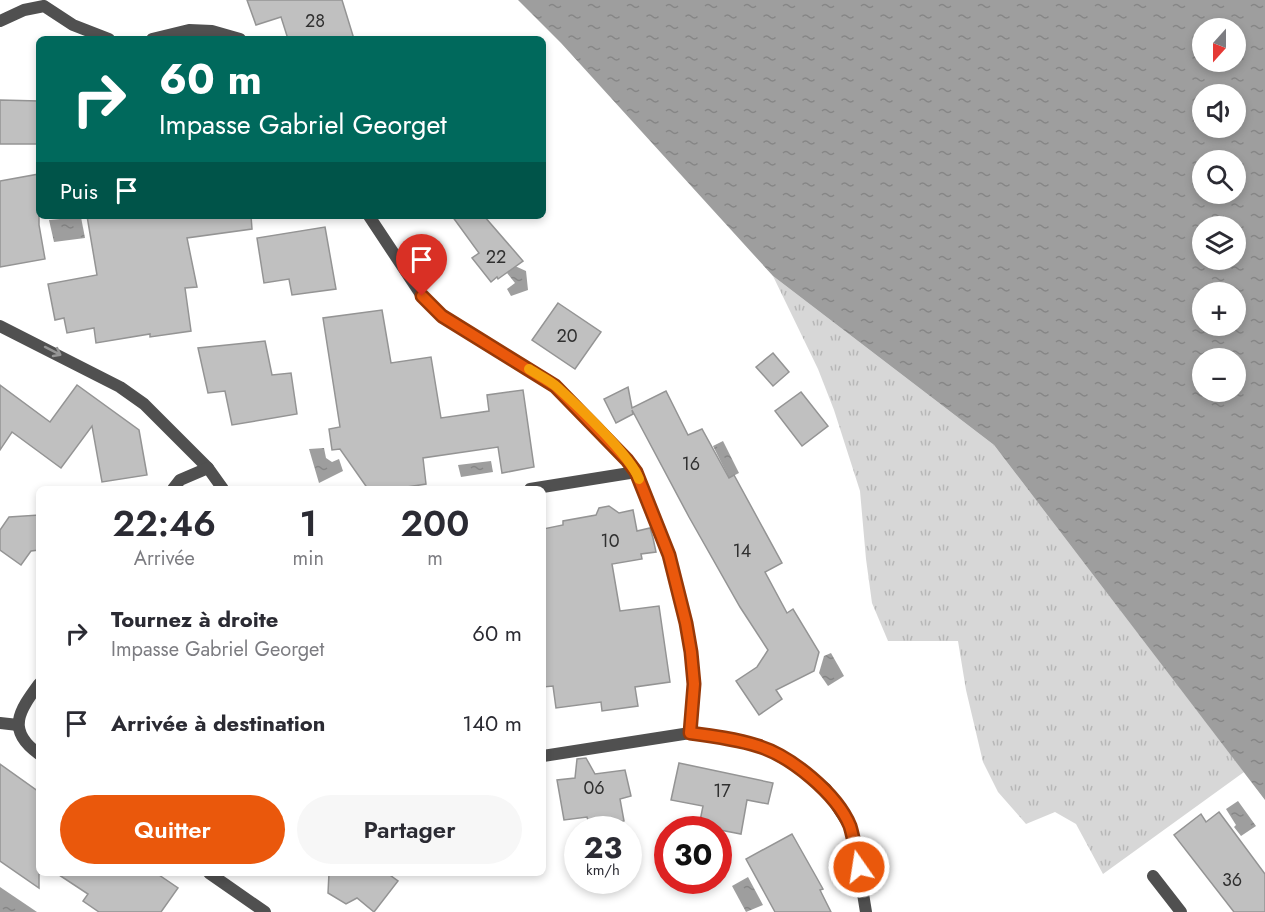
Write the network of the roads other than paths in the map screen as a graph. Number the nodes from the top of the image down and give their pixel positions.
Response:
1 (43, 3) edge
2 (0, 21) edge
3 (102, 36) edge
4 (164, 36) edge
5 (230, 36) edge
6 (371, 219) edge
7 (0, 326) edge
8 (208, 468) junction
9 (636, 472) junction
10 (175, 486) edge
11 (221, 486) edge
12 (546, 486) edge
13 (36, 688) edge
14 (0, 723) edge
15 (18, 725) junction
16 (690, 733) junction
17 (36, 751) edge
18 (546, 756) edge
19 (213, 876) edge
20 (1153, 876) dead end
21 (265, 912) edge
22 (866, 912) edge
23 (1180, 912) edge

1 - 2 street
1 - 3 street
4 - 5 street
6 - 9 street
7 -> 8 street
8 - 10 street
8 - 11 street
9 - 12 street
9 - 16 street
13 - 15 street
14 - 15 street
15 - 17 street
16 - 18 street
16 - 22 street
19 - 21 street
20 - 23 street

